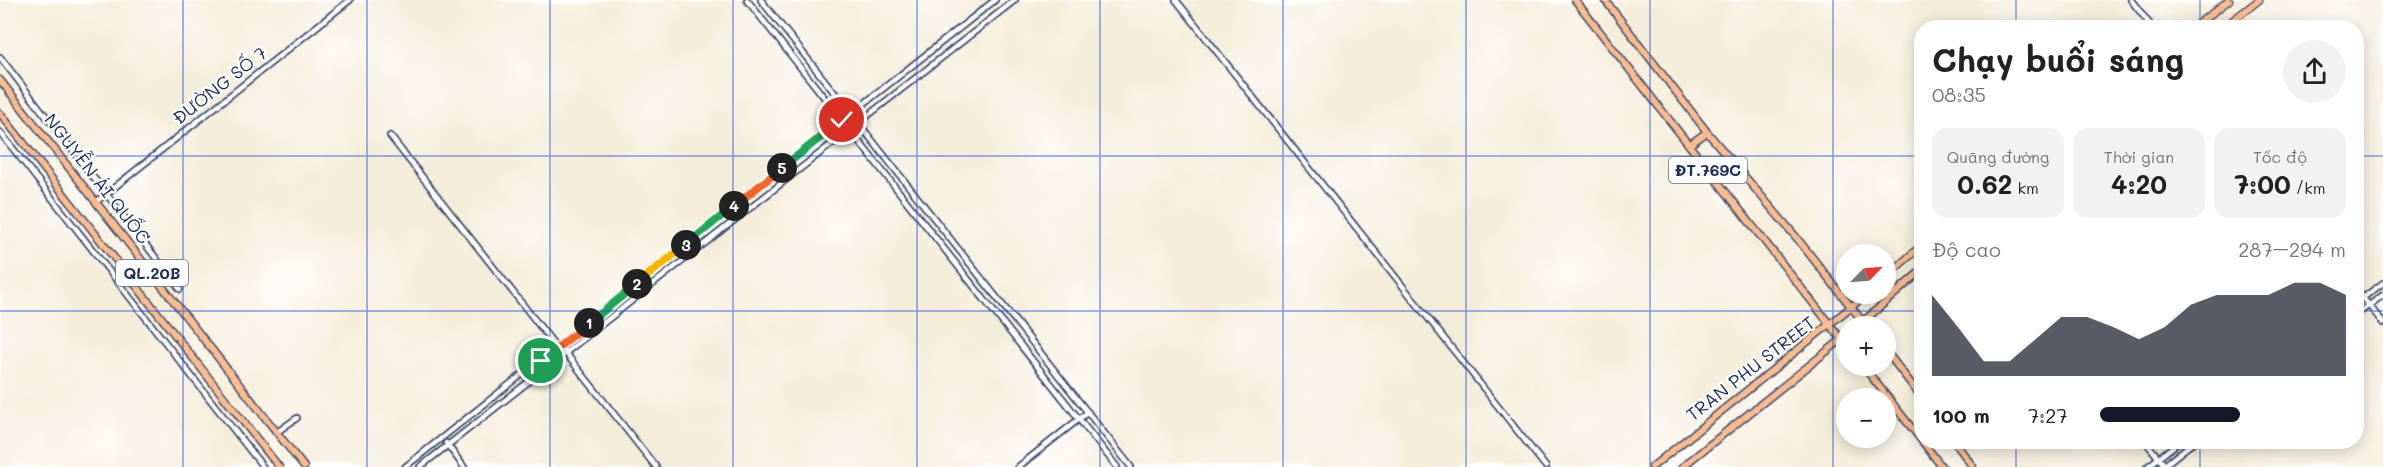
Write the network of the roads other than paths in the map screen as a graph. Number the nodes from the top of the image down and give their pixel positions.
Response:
1 (350, 0) edge
2 (747, 0) edge
3 (761, 0) edge
4 (995, 0) edge
5 (1015, 0) edge
6 (1176, 0) edge
7 (1575, 0) edge
8 (1606, 0) edge
9 (2131, 0) edge
10 (2229, 0) edge
11 (2259, 0) edge
12 (976, 14) junction
13 (2147, 20) edge
14 (2203, 20) edge
15 (2233, 20) edge
16 (984, 25) junction
17 (0, 57) edge
18 (0, 80) edge
19 (852, 112) junction
20 (0, 113) edge
21 (842, 120) junction
22 (859, 122) junction
23 (12, 128) junction
24 (850, 129) junction
25 (1707, 132) junction
26 (1, 135) edge
27 (390, 135) dead end
28 (1689, 145) junction
29 (107, 193) junction
30 (96, 202) junction
31 (1914, 252) edge
32 (1896, 268) edge
33 (976, 271) junction
34 (1914, 277) edge
35 (968, 278) junction
36 (2383, 283) edge
37 (180, 289) dead end
38 (2383, 295) edge
39 (2364, 297) edge
40 (2364, 299) edge
41 (1856, 304) edge
42 (2369, 305) junction
43 (1851, 308) junction
44 (2364, 309) edge
45 (1856, 316) edge
46 (1872, 316) edge
47 (2383, 323) edge
48 (1831, 325) junction
49 (1836, 330) edge
50 (559, 347) junction
51 (1836, 347) edge
52 (566, 353) junction
53 (1896, 364) edge
54 (1871, 376) edge
55 (1914, 388) edge
56 (1088, 412) junction
57 (297, 418) dead end
58 (1079, 419) junction
59 (1914, 431) edge
60 (277, 432) junction
61 (442, 439) junction
62 (447, 445) junction
63 (1928, 449) edge
64 (1960, 449) edge
65 (2152, 449) edge
66 (2170, 449) edge
67 (2185, 449) edge
68 (2159, 458) junction
69 (2164, 466) edge
70 (264, 467) edge
71 (279, 467) edge
72 (304, 467) edge
73 (405, 467) edge
74 (420, 467) edge
75 (464, 467) edge
76 (656, 467) edge
77 (1018, 467) edge
78 (1117, 467) edge
79 (1131, 467) edge
80 (1546, 467) edge
81 (1652, 467) edge
82 (1682, 467) edge
83 (1942, 467) edge
84 (1973, 467) edge
85 (2147, 467) edge

1 - 29 street, ĐƯỜNG SỐ 7
2 - 21 street
3 - 19 street
4 - 12 street
5 - 16 street
6 - 80 street
7 - 28 main road, ĐT.769C
8 - 25 main road, ĐT.769C
9 - 13 street
10 - 14 main road
11 - 15 main road
12 - 16 street
12 - 19 street
16 - 22 street
17 - 29 street
18 - 30 main road, NGUYỄN ÁI QUỐC / QL.20B
19 - 21 street
19 - 22 street
20 - 23 main road, NGUYỄN ÁI QUỐC / QL.20B
21 - 24 street
21 - 50 street
22 - 24 street
22 - 33 street
23 - 26 street
23 - 71 main road, NGUYỄN ÁI QUỐC / QL.20B
24 - 35 street
24 - 52 street
25 - 28 main road
25 - 43 main road, ĐT.769C
26 - 70 street
27 - 50 street
28 - 48 main road, ĐT.769C
29 - 30 street, ĐƯỜNG SỐ 7
29 - 37 street
30 - 60 main road, NGUYỄN ÁI QUỐC / QL.20B
31 - 32 main road
33 - 35 street
33 - 56 street
34 - 46 main road
35 - 58 street
36 - 39 street
38 - 42 street
40 - 42 street
41 - 43 main road, TRAN PHU STREET
42 - 44 street
42 - 47 street
43 - 45 main road, ĐT.769C
43 - 48 main road, TRAN PHU STREET
48 - 49 main road, ĐT.769C
48 - 81 main road, TRAN PHU STREET
50 - 52 street
50 - 61 street
51 - 82 main road, TRAN PHU STREET
52 - 62 street
52 - 76 street
53 - 55 main road
54 - 59 main road
56 - 58 street
56 - 79 street
57 - 60 street
58 - 77 street
58 - 78 street
60 - 72 main road, NGUYỄN ÁI QUỐC / QL.20B
61 - 62 street
61 - 73 street
62 - 74 street
62 - 75 street
63 - 83 main road
64 - 84 main road
65 - 68 street
66 - 68 street
67 - 69 street
68 - 69 street
68 - 85 street

